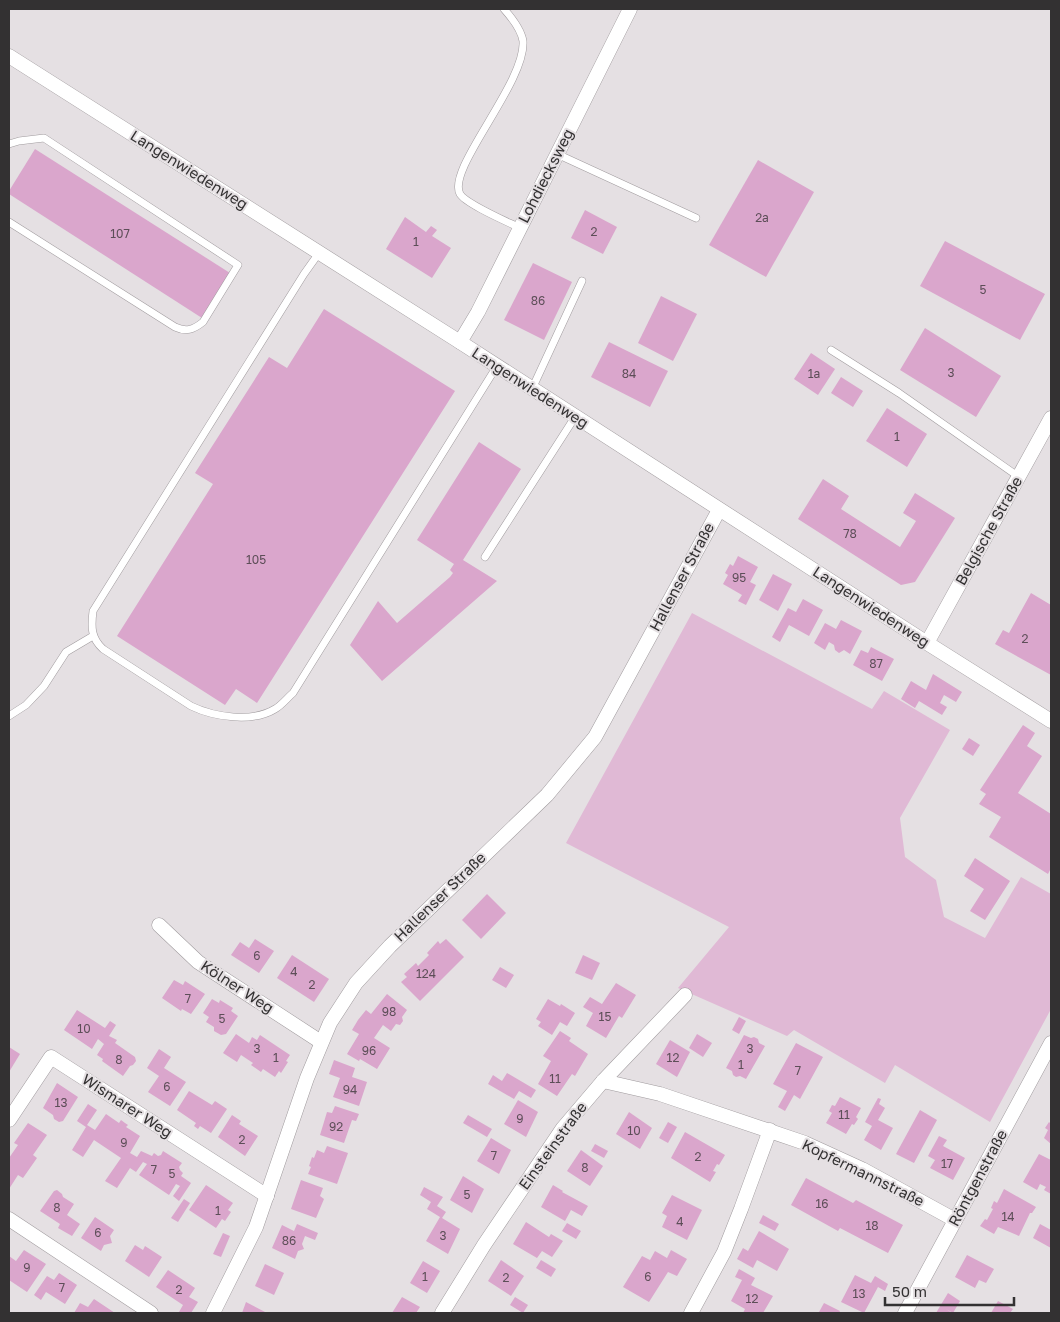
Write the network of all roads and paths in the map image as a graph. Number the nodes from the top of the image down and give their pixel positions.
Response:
1 (504, 9) edge
2 (630, 9) edge
3 (10, 60) edge
4 (9, 144) edge
5 (557, 154) junction
6 (696, 218) dead end
7 (9, 222) edge
8 (520, 228) junction
9 (319, 253) junction
10 (582, 281) dead end
11 (460, 342) junction
12 (832, 350) dead end
13 (497, 366) junction
14 (532, 389) junction
15 (575, 417) junction
16 (1051, 418) edge
17 (1019, 477) junction
18 (718, 510) junction
19 (485, 557) dead end
20 (93, 636) junction
21 (927, 643) junction
22 (9, 716) edge
23 (1051, 721) edge
24 (159, 924) dead end
25 (685, 995) dead end
26 (321, 1042) junction
27 (1051, 1043) edge
28 (604, 1081) junction
29 (9, 1120) edge
30 (770, 1130) junction
31 (267, 1196) junction
32 (9, 1219) edge
33 (955, 1220) junction
34 (151, 1313) edge
35 (213, 1313) edge
36 (442, 1313) edge
37 (691, 1313) edge
38 (905, 1313) edge

1 - 8 lane
2 - 5 street, Lohdiecksweg
3 - 9 street, Langenwiedenweg
4 - 7 lane
5 - 6 lane
5 - 8 street, Lohdiecksweg
8 - 11 street, Lohdiecksweg
9 - 11 street, Langenwiedenweg
9 - 20 lane
10 - 14 lane
11 - 13 street, Langenwiedenweg
12 - 17 lane
13 - 14 street, Langenwiedenweg
13 - 20 lane
14 - 15 street, Langenwiedenweg
15 - 18 street, Langenwiedenweg
15 - 19 lane
16 - 17 street, Belgische Straße
17 - 21 street, Belgische Straße
18 - 21 street, Langenwiedenweg
18 - 26 street, Hallenser Straße
20 - 22 lane
21 - 23 street, Langenwiedenweg
24 - 26 street, Kölner Weg
25 - 28 street, Einsteinstraße
26 - 31 street, Hallenser Straße
27 - 33 street, Röntgenstraße
28 - 30 street, Kopfermannstraße
28 - 36 street, Einsteinstraße
29 - 31 street, Wismarer Weg
30 - 33 street, Kopfermannstraße
30 - 37 street
31 - 35 street, Hallenser Straße
32 - 34 street
33 - 38 street, Röntgenstraße

